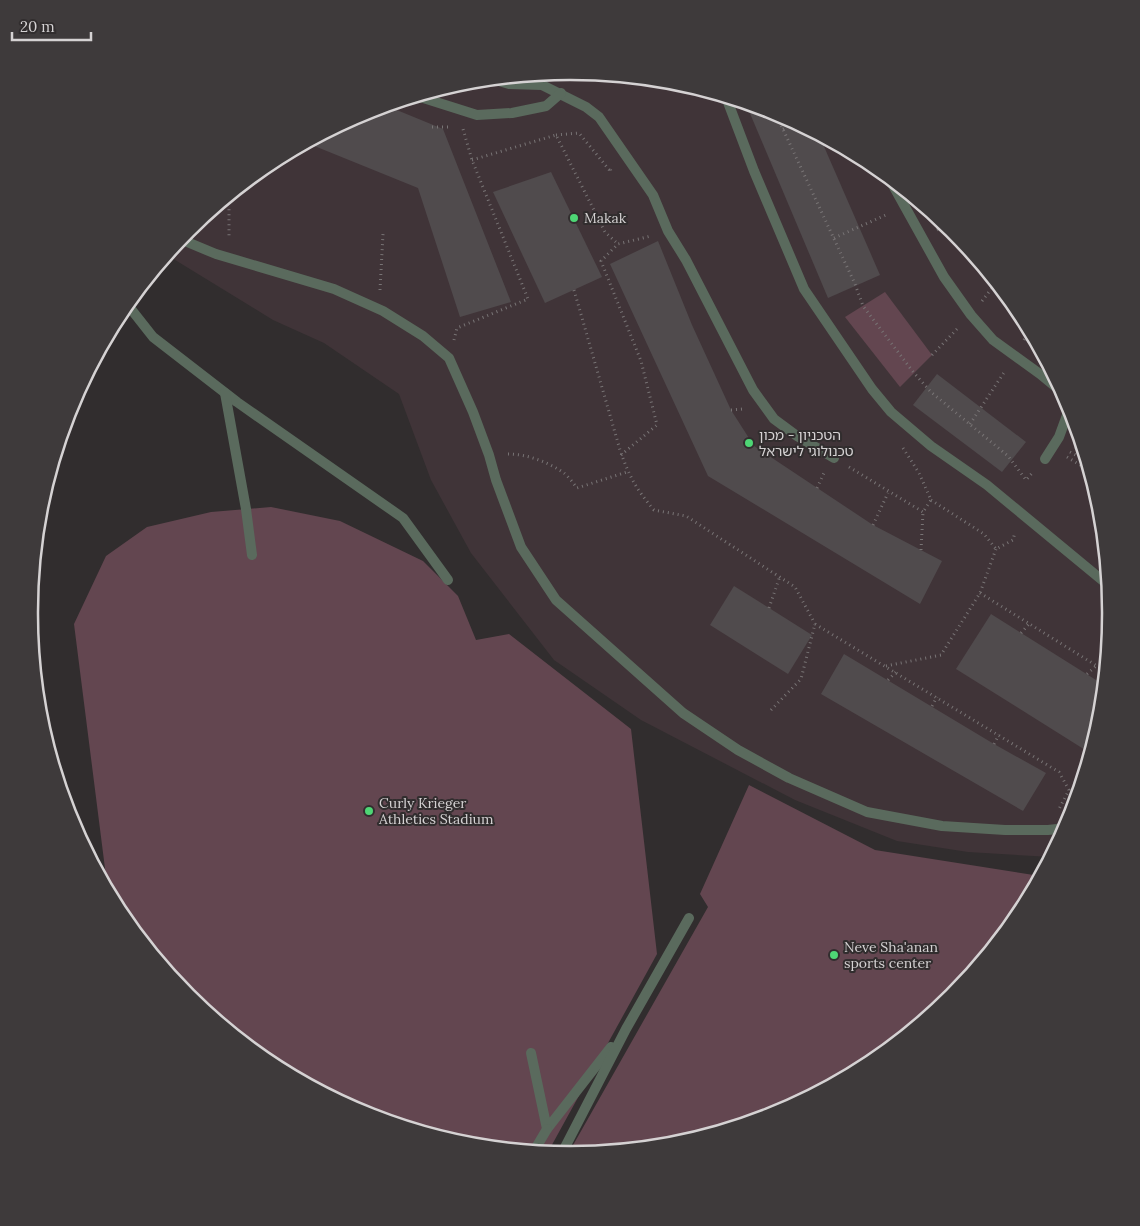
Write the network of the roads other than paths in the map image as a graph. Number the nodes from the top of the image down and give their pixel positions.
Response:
1 (512, 84) edge
2 (561, 93) junction
3 (428, 100) edge
4 (729, 105) edge
5 (897, 193) edge
6 (188, 242) edge
7 (132, 311) edge
8 (1050, 383) edge
9 (225, 393) junction
10 (1066, 419) edge
11 (834, 458) road end
12 (1045, 459) dead end
13 (252, 555) dead end
14 (1101, 579) edge
15 (448, 580) dead end
16 (1057, 829) edge
17 (689, 918) dead end
18 (626, 1029) junction
19 (531, 1053) dead end
20 (547, 1130) junction
21 (538, 1144) edge
22 (566, 1146) edge

1 - 2 street
2 - 3 street
2 - 11 street
4 - 14 street
5 - 8 street
6 - 16 street
7 - 9 street
9 - 13 street
9 - 15 street
10 - 12 street
17 - 18 street
18 - 20 street
18 - 22 street
19 - 20 street
20 - 21 street

